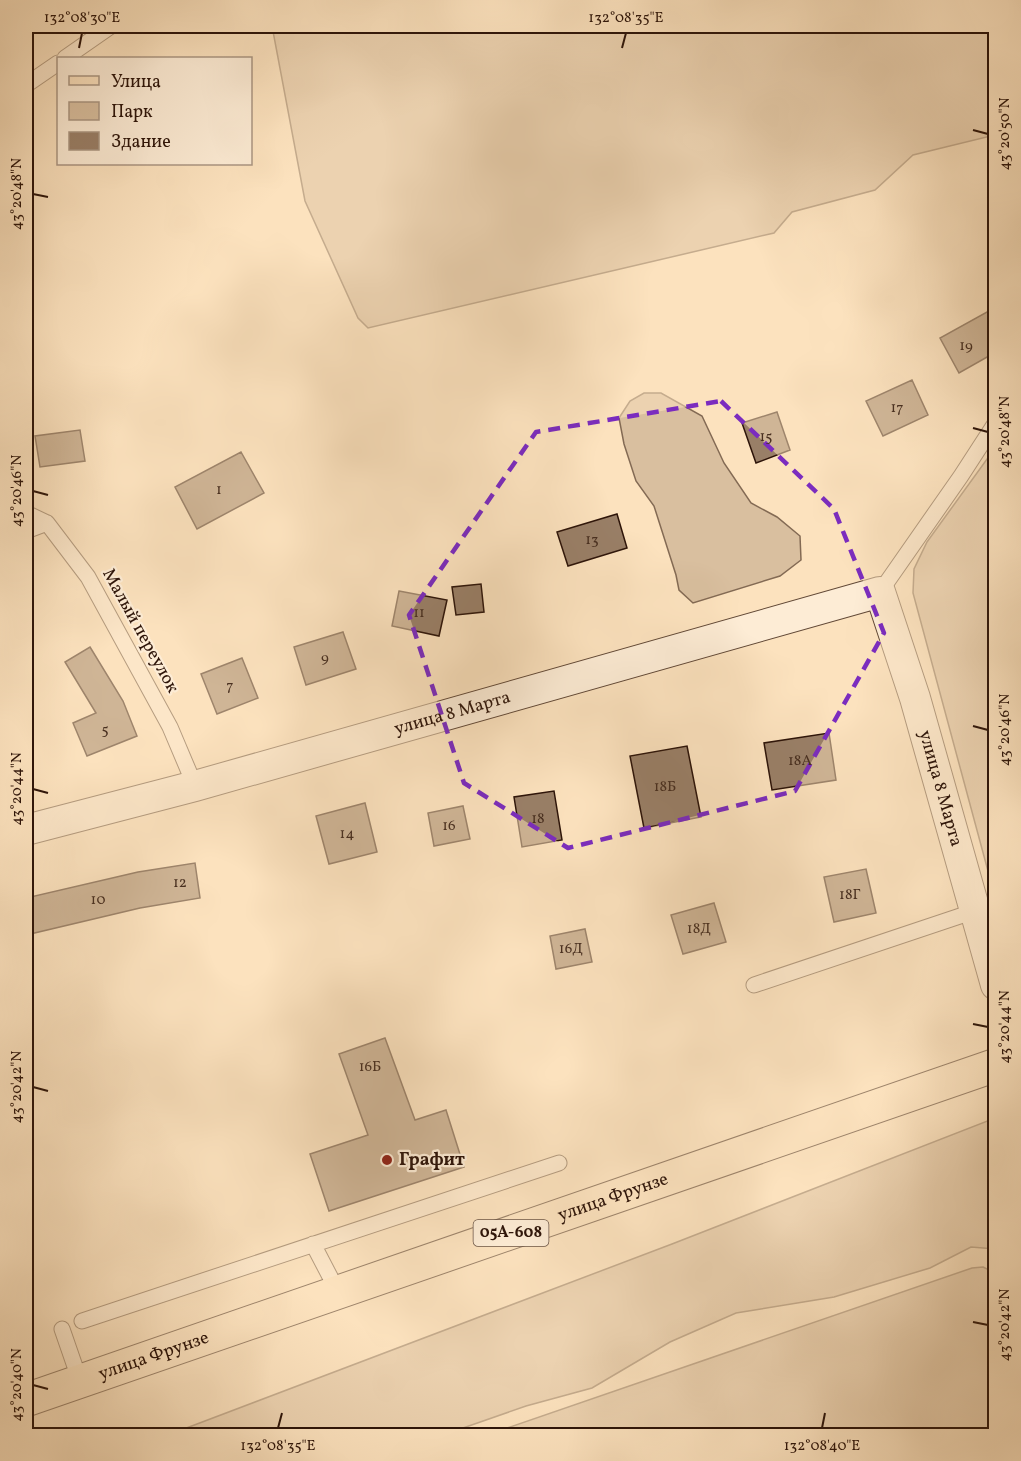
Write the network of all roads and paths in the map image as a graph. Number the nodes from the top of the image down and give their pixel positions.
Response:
1 (111, 26) edge
2 (66, 57) edge
3 (57, 64) edge
4 (26, 85) edge
5 (996, 422) edge
6 (26, 513) edge
7 (47, 523) junction
8 (26, 531) edge
9 (880, 592) junction
10 (195, 786) junction
11 (26, 830) edge
12 (975, 911) junction
13 (754, 985) dead end
14 (996, 985) edge
15 (996, 1065) edge
16 (559, 1162) dead end
17 (313, 1244) junction
18 (338, 1292) junction
19 (82, 1321) dead end
20 (62, 1329) dead end
21 (80, 1381) junction
22 (26, 1400) edge

1 - 2 lane
3 - 4 lane
5 - 9 lane
6 - 7 lane
7 - 8 lane
7 - 10 lane, Малый переулок
9 - 10 street, улица 8 Марта
9 - 12 street, улица 8 Марта
10 - 11 street, улица 8 Марта
12 - 13 lane
12 - 14 street, улица 8 Марта
15 - 18 main road, улица Фрунзе / 05А-608
16 - 17 lane
17 - 18 lane
17 - 19 lane
18 - 21 main road, улица Фрунзе / 05А-608
20 - 21 lane
21 - 22 main road, улица Фрунзе / 05А-608

